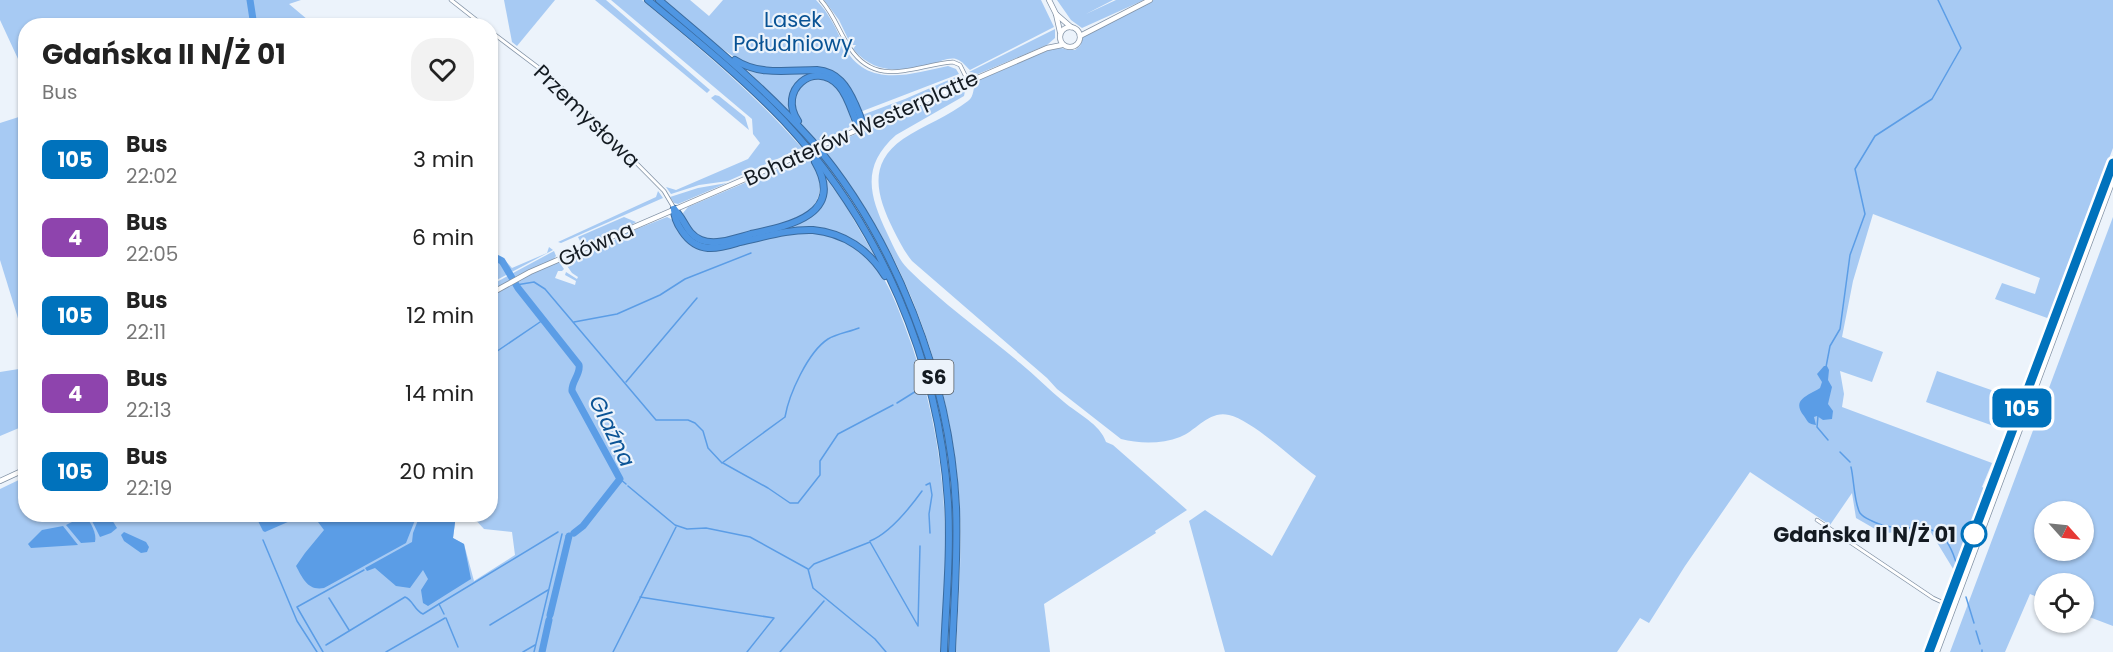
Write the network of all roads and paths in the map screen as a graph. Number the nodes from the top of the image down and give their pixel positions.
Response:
1 (451, 0) edge
2 (648, 0) edge
3 (659, 0) edge
4 (821, 0) edge
5 (1049, 0) edge
6 (1150, 0) edge
7 (1056, 14) junction
8 (474, 18) edge
9 (1071, 27) junction
10 (1079, 34) junction
11 (1060, 35) junction
12 (498, 37) edge
13 (708, 42) junction
14 (1062, 45) junction
15 (1047, 48) junction
16 (968, 81) junction
17 (862, 128) junction
18 (802, 141) junction
19 (812, 142) junction
20 (2113, 163) edge
21 (2113, 180) edge
22 (675, 209) junction
23 (498, 289) edge
24 (901, 302) junction
25 (18, 472) edge
26 (0, 480) edge
27 (1817, 520) dead end
28 (1948, 605) junction
29 (944, 652) edge
30 (952, 652) edge
31 (1929, 652) edge
32 (1937, 652) edge

1 - 8 street
2 - 18 highway, S6
3 - 13 highway, S6
4 - 16 street
5 - 7 main road
6 - 10 main road
7 - 9 main road
7 - 11 main road
9 - 10 main road
9 - 11 main road
10 - 14 main road
11 - 14 main road
11 - 15 main road, Bohaterów Westerplatte
12 - 22 street, Przemysłowa
13 - 17 highway
13 - 19 highway, S6
14 - 15 main road, Bohaterów Westerplatte
15 - 16 main road, Bohaterów Westerplatte
16 - 17 main road, Bohaterów Westerplatte
17 - 19 highway
17 - 22 main road, Bohaterów Westerplatte, bridge
18 - 22 highway
18 - 24 highway, S6
19 - 30 highway, S6
20 - 28 main road
21 - 32 main road
22 - 23 main road, Główna
22 - 24 highway
24 - 29 highway, S6
25 - 26 main road
27 - 28 street
28 - 31 main road

